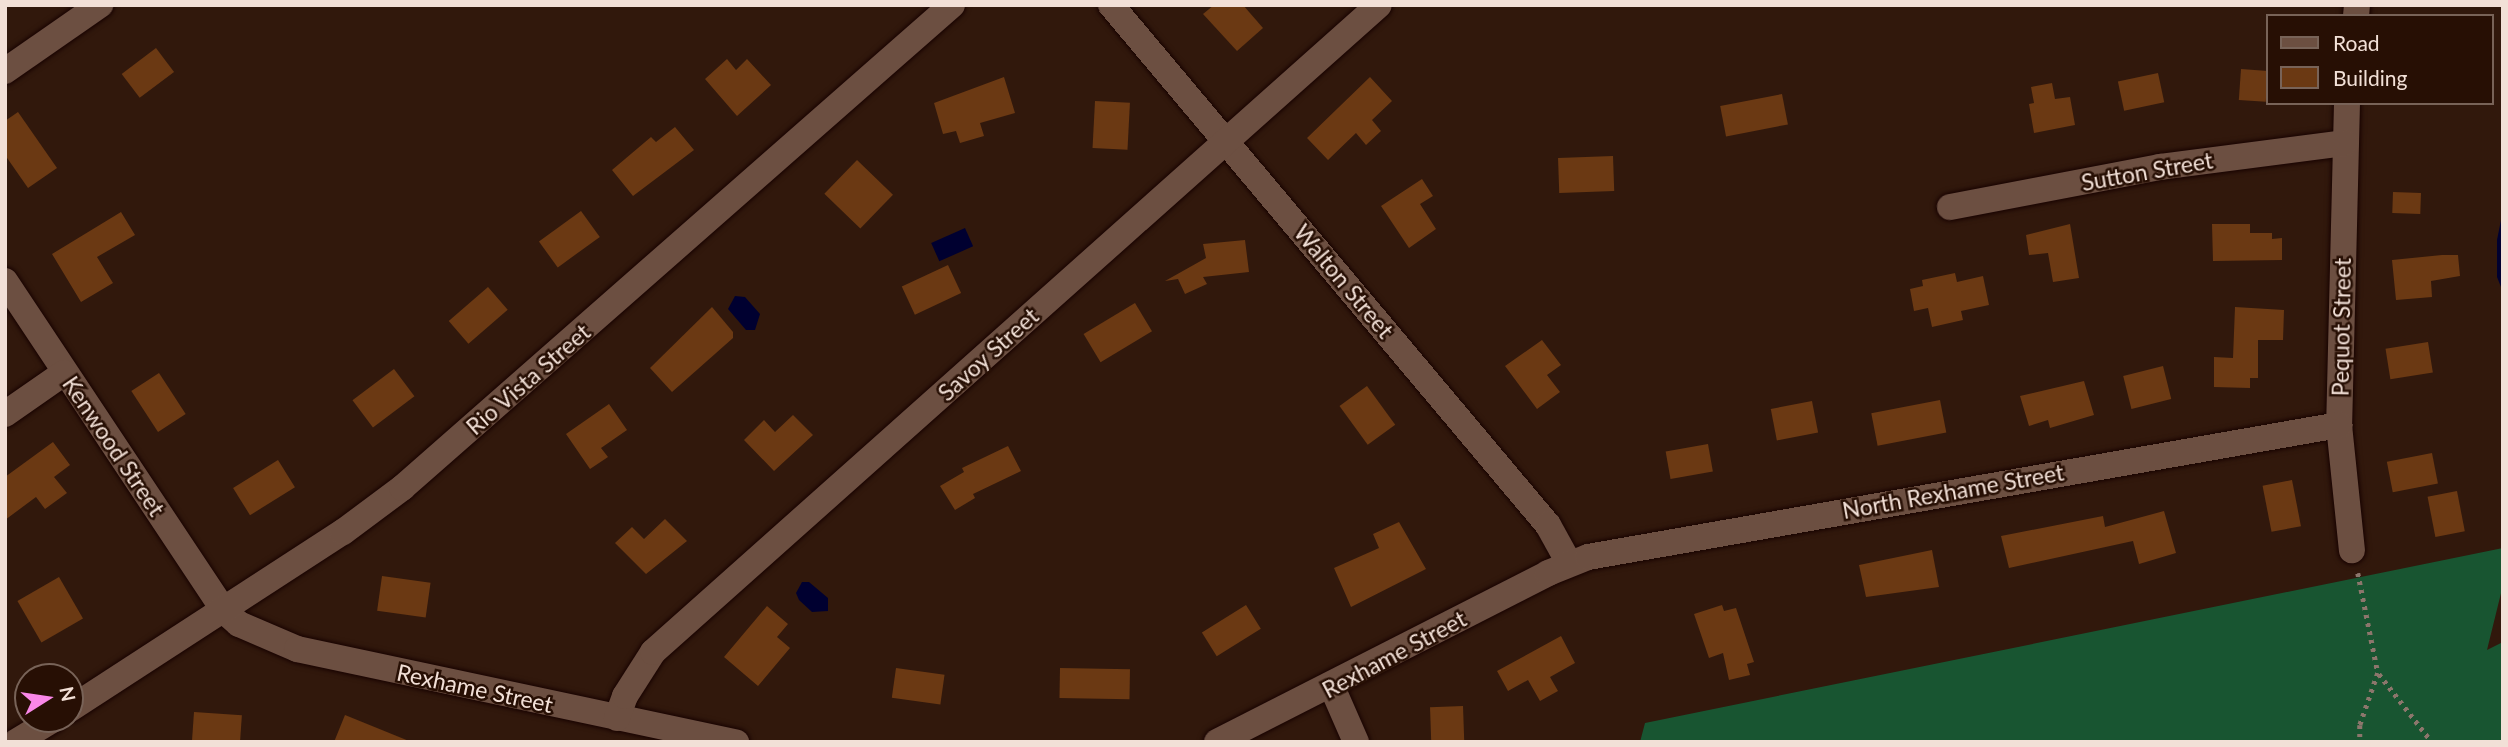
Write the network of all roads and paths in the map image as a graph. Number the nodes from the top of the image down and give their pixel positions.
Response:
1 (100, 5) edge
2 (952, 5) edge
3 (1111, 5) edge
4 (1379, 5) edge
5 (5, 71) edge
6 (2347, 105) edge
7 (1227, 142) junction
8 (2344, 144) junction
9 (1950, 207) dead end
10 (5, 281) edge
11 (64, 373) junction
12 (5, 414) edge
13 (2339, 425) junction
14 (2352, 550) joint
15 (1569, 563) junction
16 (224, 611) junction
17 (2378, 673) junction
18 (1332, 687) junction
19 (84, 704) edge
20 (617, 718) junction
21 (35, 733) edge
22 (16, 742) edge
23 (736, 742) edge
24 (1217, 742) edge
25 (1356, 742) edge
26 (2360, 742) edge
27 (2432, 742) edge

1 - 5 street
2 - 16 street, Rio Vista Street
3 - 7 street, Walton Street
4 - 7 street, Savoy Street
6 - 8 street, Pequot Street
7 - 15 street, Walton Street
7 - 20 street, Savoy Street
8 - 9 street, Sutton Street
8 - 13 street, Pequot Street
10 - 11 street, Kenwood Street
11 - 12 street
11 - 16 street, Kenwood Street
13 - 14 street, Pequot Street
13 - 15 street, North Rexhame Street
14 - 17 path
15 - 18 street, Rexhame Street
16 - 19 street, Rio Vista Street
16 - 20 street, Rexhame Street
17 - 26 path
17 - 27 path
18 - 24 street, Rexhame Street
18 - 25 street
20 - 23 street, Rexhame Street
21 - 22 street, Rio Vista Street

